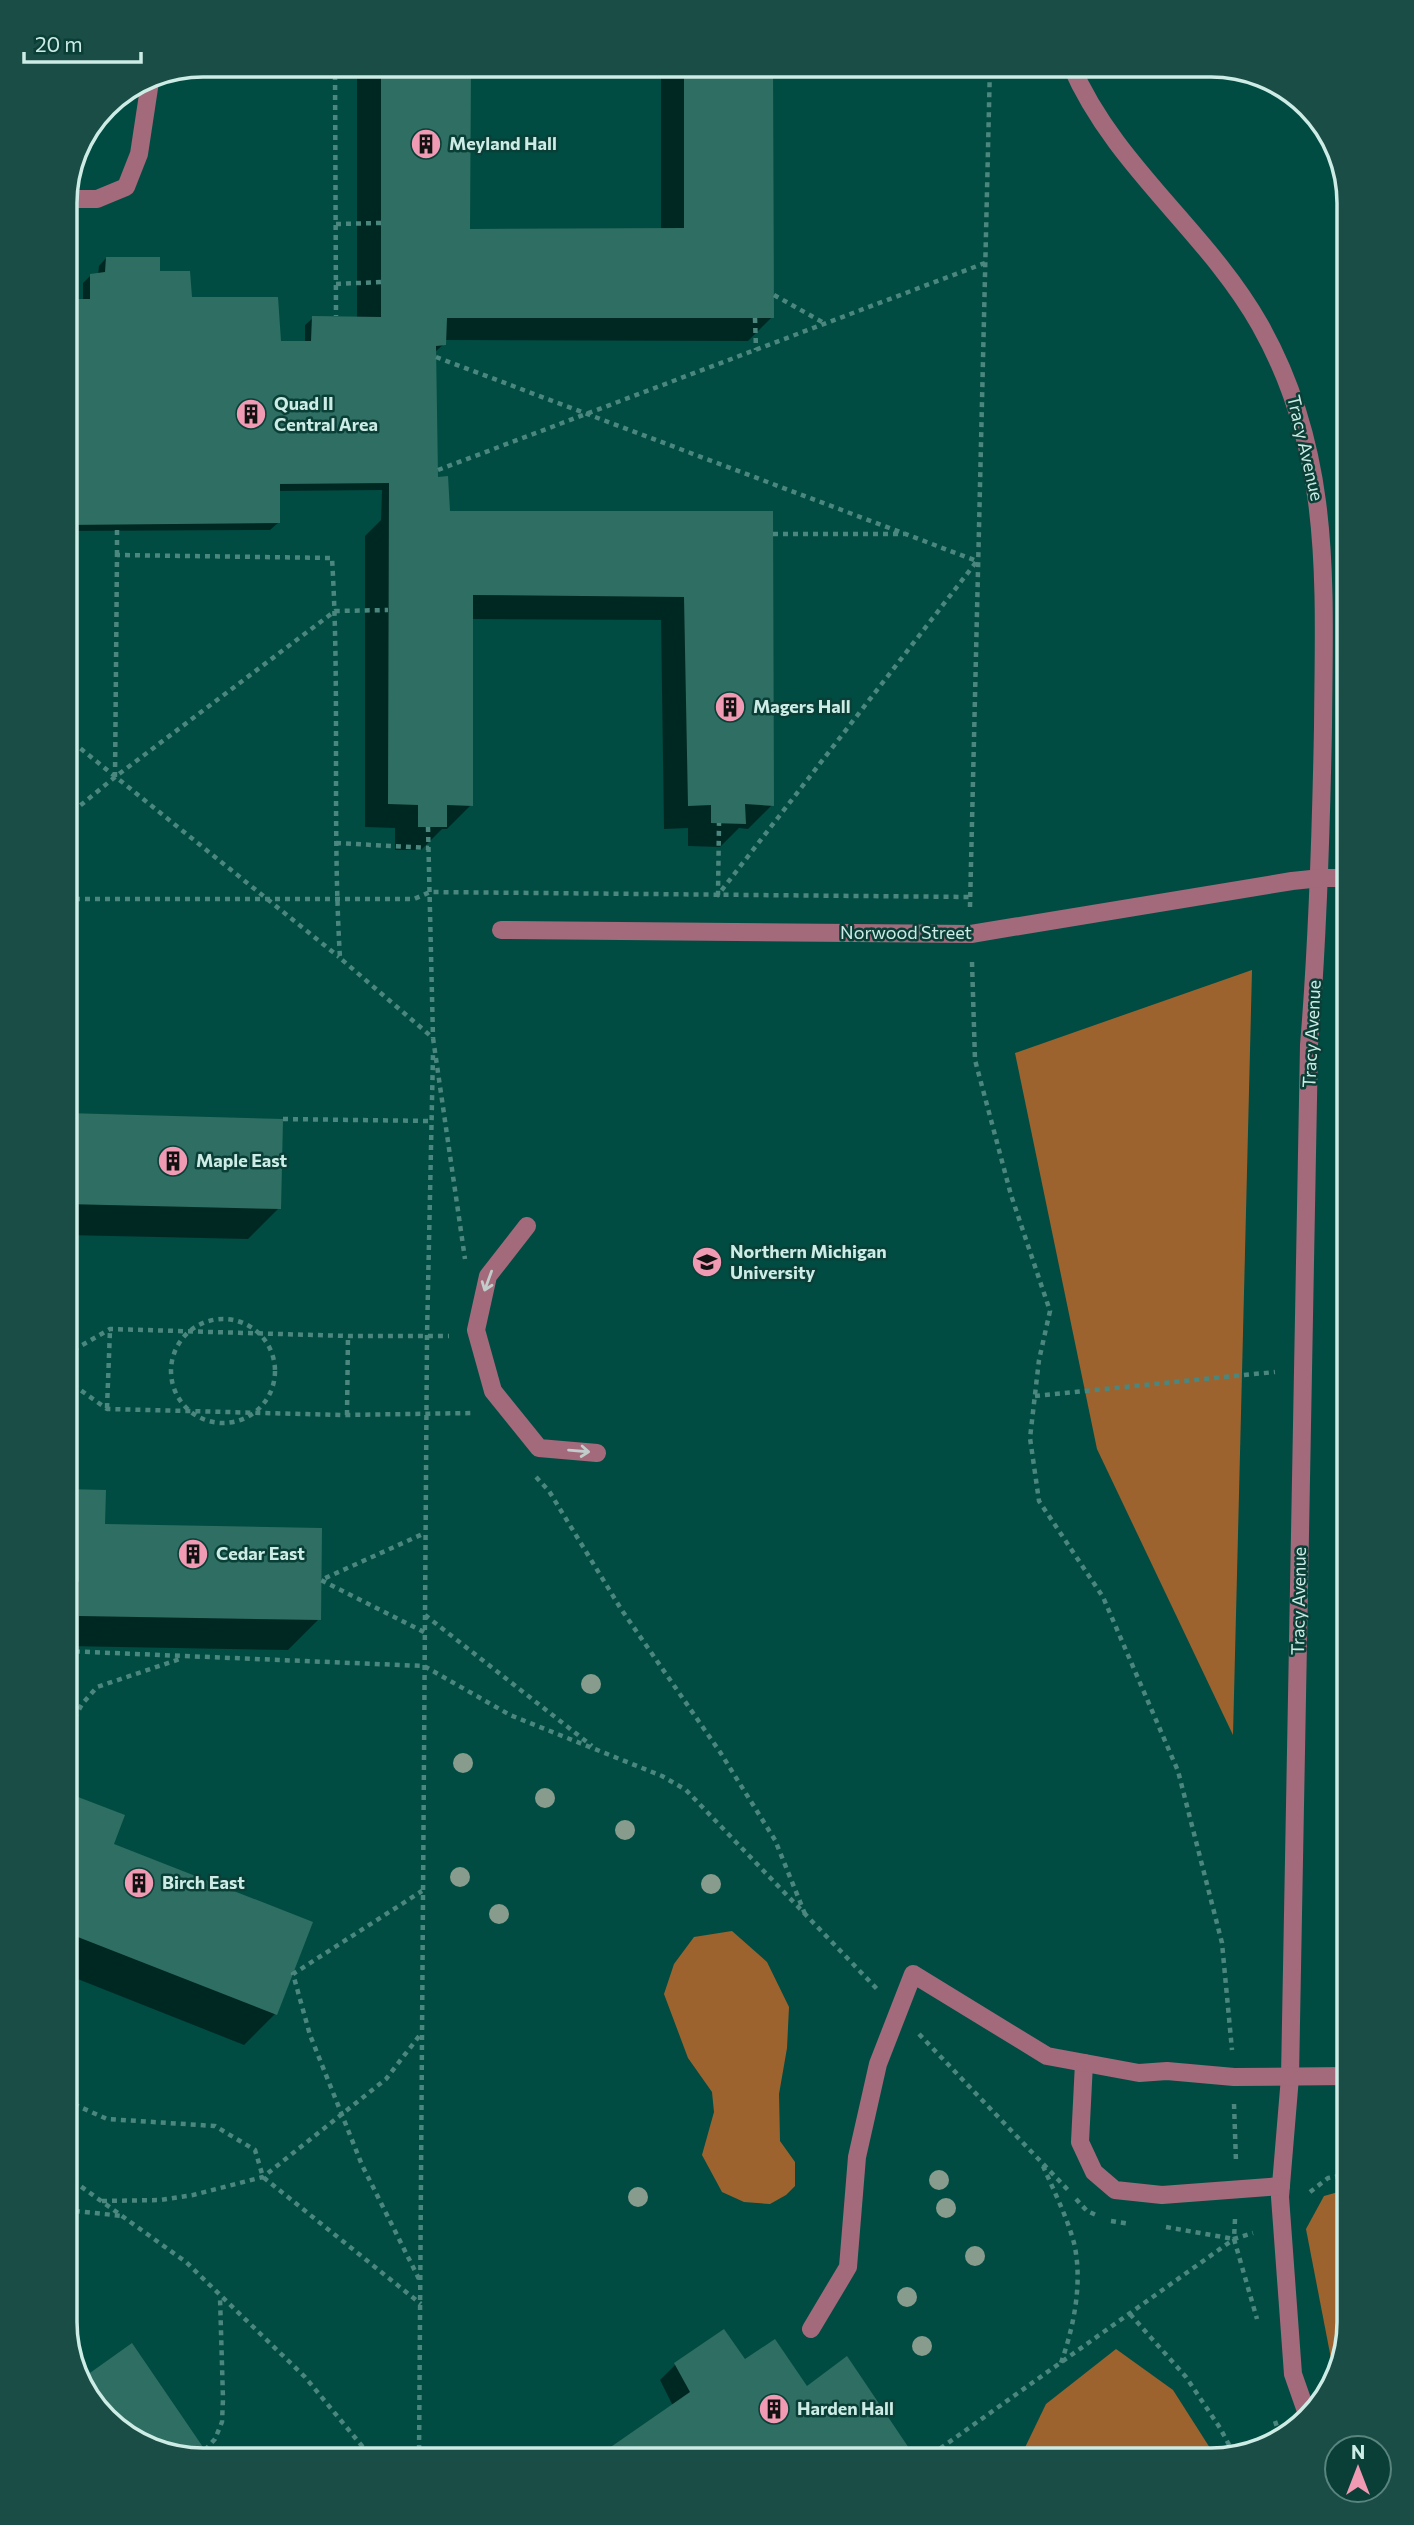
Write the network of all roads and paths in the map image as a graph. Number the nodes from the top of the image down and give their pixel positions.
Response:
1 (335, 77) edge
2 (990, 77) edge
3 (1078, 77) edge
4 (149, 89) edge
5 (77, 199) edge
6 (381, 223) dead end
7 (336, 224) junction
8 (985, 263) junction
9 (381, 282) dead end
10 (336, 284) junction
11 (774, 295) dead end
12 (336, 316) dead end
13 (755, 318) dead end
14 (825, 324) junction
15 (756, 350) junction
16 (436, 357) dead end
17 (587, 414) junction
18 (438, 470) dead end
19 (117, 524) dead end
20 (773, 534) dead end
21 (908, 534) junction
22 (117, 555) junction
23 (977, 561) junction
24 (388, 610) dead end
25 (335, 611) junction
26 (77, 746) edge
27 (115, 777) junction
28 (77, 808) edge
29 (719, 823) dead end
30 (428, 827) dead end
31 (336, 843) junction
32 (429, 848) junction
33 (1321, 878) junction
34 (1337, 878) edge
35 (430, 892) junction
36 (718, 895) junction
37 (970, 897) junction
38 (77, 899) edge
39 (265, 899) junction
40 (337, 899) junction
41 (501, 930) dead end
42 (971, 934) junction
43 (340, 958) junction
44 (433, 1038) junction
45 (283, 1119) dead end
46 (431, 1121) junction
47 (527, 1226) dead end
48 (465, 1262) dead end
49 (110, 1329) junction
50 (190, 1331) junction
51 (259, 1333) junction
52 (348, 1336) junction
53 (427, 1336) junction
54 (459, 1337) dead end
55 (77, 1348) edge
56 (1304, 1370) junction
57 (77, 1388) edge
58 (1035, 1396) junction
59 (477, 1407) dead end
60 (107, 1409) junction
61 (254, 1413) junction
62 (426, 1413) junction
63 (347, 1415) junction
64 (597, 1453) dead end
65 (534, 1474) dead end
66 (425, 1533) junction
67 (425, 1614) junction
68 (425, 1632) junction
69 (77, 1652) edge
70 (187, 1657) junction
71 (424, 1666) junction
72 (77, 1714) edge
73 (598, 1750) junction
74 (423, 1891) junction
75 (805, 1914) junction
76 (898, 2012) junction
77 (421, 2033) junction
78 (1084, 2063) junction
79 (1337, 2076) edge
80 (1234, 2077) junction
81 (1290, 2077) junction
82 (77, 2106) edge
83 (342, 2115) junction
84 (1042, 2162) junction
85 (263, 2177) junction
86 (1337, 2177) edge
87 (77, 2183) edge
88 (1281, 2186) junction
89 (1237, 2189) junction
90 (102, 2201) junction
91 (77, 2211) edge
92 (124, 2216) junction
93 (1282, 2222) junction
94 (1143, 2225) dead end
95 (1156, 2226) dead end
96 (1234, 2239) junction
97 (419, 2280) junction
98 (220, 2296) junction
99 (421, 2304) junction
100 (1130, 2314) junction
101 (1258, 2322) dead end
102 (811, 2329) dead end
103 (1061, 2363) junction
104 (1304, 2407) edge
105 (1274, 2416) dead end
106 (1278, 2429) edge
107 (1230, 2447) edge
108 (207, 2448) edge
109 (363, 2448) edge
110 (419, 2448) edge
111 (941, 2448) edge

1 - 7 path
2 - 8 path
3 - 33 street, Tracy Avenue
4 - 5 street
6 - 7 path
7 - 10 path
8 - 14 path
8 - 23 path
9 - 10 path
10 - 12 path
11 - 14 path
13 - 15 path
14 - 15 path
15 - 17 path
16 - 17 path
17 - 18 path
17 - 21 path
19 - 22 path
20 - 21 path
21 - 23 path
22 - 25 path
22 - 27 path
23 - 36 path
23 - 37 path
24 - 25 path
25 - 27 path
25 - 31 path
26 - 27 path
27 - 28 path
27 - 39 path
29 - 36 path
30 - 32 path
31 - 32 path
31 - 40 path
32 - 35 path
33 - 34 street, Norwood Street
33 - 42 street, Norwood Street
33 - 56 street, Tracy Avenue
35 - 36 path
35 - 40 path
35 - 44 path
36 - 37 path
37 - 42 path
38 - 39 path
39 - 40 path
39 - 43 path
40 - 43 path
41 - 42 street, Norwood Street
42 - 58 path
43 - 44 path
44 - 46 path
44 - 48 path
45 - 46 path
46 - 53 path
47 -> 64 street
49 - 50 path
49 - 55 path
49 - 60 path
50 - 51 path
50 - 51 path
50 - 61 path
51 - 52 path
51 - 61 path
52 - 53 path
52 - 63 path
53 - 54 path
53 - 62 path
56 - 58 path
56 - 81 street, Tracy Avenue
57 - 60 path
58 - 80 path
59 - 62 path
60 - 61 path
61 - 63 path
62 - 63 path
62 - 66 path
65 - 75 path
66 - 67 path
66 - 68 path
67 - 68 path
67 - 73 path
68 - 71 path
69 - 70 path
70 - 71 path
70 - 72 path
71 - 73 path
71 - 74 path
73 - 75 path
74 - 77 path
74 - 83 path
75 - 76 path
76 - 78 street
76 - 84 path
76 - 102 street
77 - 83 path
77 - 97 path
78 - 80 street
78 - 89 street
79 - 81 street
80 - 81 street
80 - 89 path
81 - 88 street, Tracy Avenue
82 - 85 path
83 - 85 path
83 - 97 path
84 - 94 path
84 - 103 path
85 - 90 path
85 - 99 path
86 - 93 path
87 - 90 path
88 - 89 street
88 - 93 street, Tracy Avenue
89 - 96 path
90 - 92 path
91 - 92 path
92 - 98 path
93 - 96 path
93 - 104 street, Tracy Avenue
95 - 96 path
96 - 100 path
96 - 101 path
97 - 99 path
98 - 108 path
98 - 109 path
99 - 110 path
100 - 103 path
100 - 107 path
103 - 111 path
105 - 106 path

